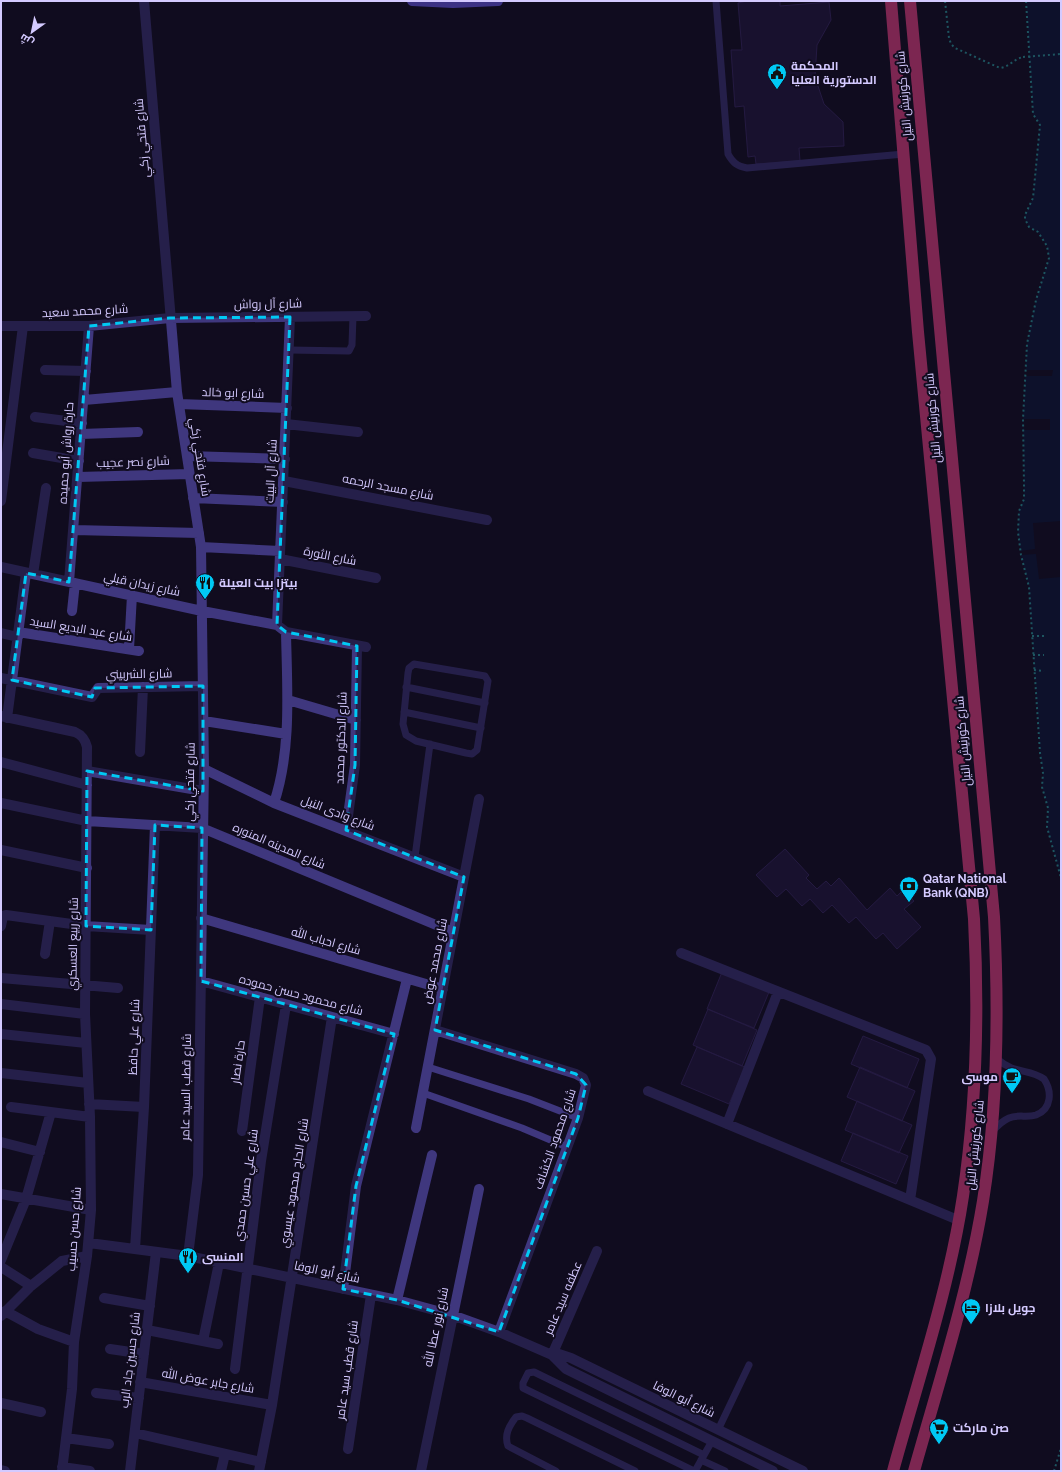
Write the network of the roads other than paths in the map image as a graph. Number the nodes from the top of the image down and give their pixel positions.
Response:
1 (144, 1) edge
2 (412, 1) edge
3 (498, 1) edge
4 (716, 1) edge
5 (891, 1) edge
6 (910, 1) edge
7 (904, 154) junction
8 (353, 316) junction
9 (366, 316) dead end
10 (290, 317) junction
11 (170, 318) junction
12 (1, 326) edge
13 (23, 326) junction
14 (89, 326) junction
15 (289, 350) junction
16 (45, 370) dead end
17 (86, 371) junction
18 (177, 392) junction
19 (84, 400) junction
20 (179, 404) junction
21 (287, 408) junction
22 (35, 417) dead end
23 (82, 423) junction
24 (286, 424) junction
25 (138, 432) dead end
26 (358, 432) dead end
27 (81, 434) junction
28 (32, 453) dead end
29 (187, 456) junction
30 (284, 459) junction
31 (79, 461) junction
32 (190, 474) junction
33 (78, 477) junction
34 (284, 481) junction
35 (46, 488) dead end
36 (193, 498) junction
37 (1, 501) edge
38 (283, 502) junction
39 (487, 520) dead end
40 (74, 530) junction
41 (199, 533) junction
42 (201, 547) junction
43 (280, 555) junction
44 (1, 567) edge
45 (29, 573) junction
46 (376, 578) dead end
47 (72, 583) junction
48 (132, 595) junction
49 (202, 611) junction
50 (72, 612) dead end
51 (277, 625) junction
52 (286, 632) junction
53 (1, 633) edge
54 (18, 635) junction
55 (1, 678) edge
56 (12, 680) junction
57 (203, 686) junction
58 (143, 687) junction
59 (406, 687) junction
60 (288, 700) junction
61 (485, 703) junction
62 (404, 712) junction
63 (4, 717) edge
64 (356, 720) junction
65 (204, 721) junction
66 (481, 728) junction
67 (286, 734) junction
68 (430, 744) junction
69 (140, 752) dead end
70 (1, 762) edge
71 (204, 769) junction
72 (87, 771) junction
73 (87, 785) junction
74 (203, 792) junction
75 (479, 799) dead end
76 (1, 803) edge
77 (274, 803) junction
78 (87, 821) junction
79 (155, 825) junction
80 (202, 828) junction
81 (346, 830) junction
82 (1, 850) edge
83 (415, 857) junction
84 (87, 868) junction
85 (464, 877) junction
86 (201, 918) junction
87 (50, 921) junction
88 (1, 926) edge
89 (86, 926) junction
90 (151, 930) junction
91 (453, 932) junction
92 (681, 953) dead end
93 (45, 954) dead end
94 (1, 978) edge
95 (407, 979) junction
96 (201, 982) junction
97 (86, 986) junction
98 (118, 988) dead end
99 (443, 989) junction
100 (778, 992) junction
101 (260, 997) junction
102 (1, 1004) edge
103 (286, 1005) junction
104 (85, 1014) junction
105 (332, 1017) junction
106 (435, 1030) junction
107 (1, 1034) edge
108 (394, 1034) junction
109 (86, 1043) junction
110 (997, 1059) junction
111 (428, 1067) junction
112 (1, 1073) edge
113 (88, 1083) junction
114 (648, 1091) dead end
115 (422, 1093) junction
116 (89, 1104) junction
117 (11, 1107) dead end
118 (144, 1107) junction
119 (51, 1112) junction
120 (90, 1117) junction
121 (578, 1118) junction
122 (727, 1124) junction
123 (416, 1128) dead end
124 (242, 1131) dead end
125 (991, 1132) junction
126 (1, 1142) edge
127 (567, 1147) junction
128 (40, 1152) junction
129 (432, 1155) dead end
130 (479, 1189) dead end
131 (1, 1194) edge
132 (26, 1199) junction
133 (910, 1200) junction
134 (91, 1210) junction
135 (958, 1220) junction
136 (89, 1243) junction
137 (4, 1246) edge
138 (135, 1249) junction
139 (156, 1252) junction
140 (597, 1252) dead end
141 (88, 1256) junction
142 (188, 1256) junction
143 (1, 1260) edge
144 (219, 1263) junction
145 (1, 1267) edge
146 (248, 1268) junction
147 (292, 1278) junction
148 (31, 1286) junction
149 (343, 1289) junction
150 (371, 1295) junction
151 (104, 1298) dead end
152 (397, 1300) junction
153 (150, 1306) junction
154 (3, 1314) edge
155 (452, 1315) junction
156 (147, 1330) junction
157 (499, 1332) junction
158 (203, 1341) junction
159 (74, 1342) junction
160 (218, 1344) dead end
161 (110, 1349) dead end
162 (144, 1354) junction
163 (552, 1355) junction
164 (750, 1365) dead end
165 (234, 1369) dead end
166 (140, 1382) junction
167 (96, 1393) dead end
168 (139, 1398) junction
169 (1, 1403) edge
170 (272, 1405) junction
171 (40, 1412) dead end
172 (718, 1430) junction
173 (134, 1433) junction
174 (66, 1438) junction
175 (712, 1441) junction
176 (109, 1444) dead end
177 (348, 1450) dead end
178 (225, 1454) junction
179 (702, 1457) junction
180 (260, 1466) edge
181 (62, 1469) edge
182 (1, 1470) edge
183 (5, 1471) edge
184 (90, 1471) edge
185 (130, 1471) edge
186 (221, 1471) edge
187 (420, 1471) edge
188 (556, 1471) edge
189 (635, 1471) edge
190 (694, 1471) edge
191 (724, 1471) edge
192 (773, 1471) edge
193 (803, 1471) edge
194 (893, 1471) edge
195 (914, 1471) edge

1 - 11 street, شارع فتحي زكي
2 - 3 street
4 - 7 lane
5 - 7 highway, شارع كورنيش النيل
6 - 110 highway, شارع كورنيش النيل
7 - 135 highway, شارع كورنيش النيل
8 - 9 street, شارع آل رواش
8 - 10 street, شارع آل رواش
8 - 15 lane
10 - 11 street, شارع آل رواش
10 - 15 street, شارع آل البيت
11 - 14 street, شارع محمد سعيد
11 - 18 street, شارع فتحي زكي
12 - 13 street, شارع محمد سعيد
13 - 14 street, شارع محمد سعيد
13 - 37 street
14 - 17 street, حارة رواش أبو حميده
15 - 21 street, شارع آل البيت
16 - 17 street
17 - 19 street, حارة رواش أبو حميده
18 - 19 street
18 - 20 street, شارع فتحي زكي
19 - 23 street, حارة رواش أبو حميده
20 - 21 street, شارع ابو خالد
20 - 29 street, شارع فتحي زكي
21 - 24 street, شارع آل البيت
22 - 23 street
23 - 27 street, حارة رواش أبو حميده
24 - 26 street
24 - 30 street, شارع آل البيت
25 - 27 street
27 - 31 street, حارة رواش أبو حميده
28 - 31 street
29 - 30 street
29 - 32 street, شارع فتحي زكي
30 - 34 street, شارع آل البيت
31 - 33 street, حارة رواش أبو حميده
32 - 33 street, شارع نصر عجيب
32 - 36 street, شارع فتحي زكي
33 - 40 street, حارة رواش أبو حميده
34 - 38 street, شارع آل البيت
34 - 39 street, شارع مسجد الرحمه
35 - 45 street
36 - 38 street
36 - 41 street, شارع فتحي زكي
38 - 43 street, شارع آل البيت
40 - 41 street
40 - 47 street, حارة رواش أبو حميده
41 - 42 street, شارع فتحي زكي
42 - 43 street, شارع الثورة
42 - 49 street, شارع فتحي زكي
43 - 46 street, شارع الثورة
43 - 51 street, شارع آل البيت
44 - 45 street, شارع زيدان قبلي
45 - 47 street, شارع زيدان قبلي
45 - 54 street
47 - 48 street, شارع زيدان قبلي
47 - 50 street, حارة رواش أبو حميده
48 - 49 street, شارع زيدان قبلي
48 - 54 street, شارع عبد البديع السيد
49 - 51 street, شارع زيدان قبلي
49 - 57 street, شارع فتحي زكي
51 - 52 street
52 - 60 street
52 - 64 street, شارع الدكتور محمد
53 - 54 street, شارع عبد البديع السيد
54 - 56 street
55 - 56 street
56 - 58 street, شارع الشربيني
56 - 63 street
57 - 58 street, شارع الشربيني
57 - 65 street, شارع فتحي زكي
58 - 69 street
59 - 61 lane
59 - 61 lane
59 - 62 lane
60 - 64 street
60 - 67 street
61 - 66 lane
62 - 66 lane
62 - 68 lane
63 - 72 street, شارع ربيع العسكري
64 - 81 street, شارع الدكتور محمد
65 - 67 street
65 - 71 street, شارع فتحي زكي
66 - 68 lane
67 - 77 street
68 - 83 lane
70 - 73 street
71 - 74 street, شارع فتحي زكي
71 - 77 street, شارع وادى النيل
72 - 73 street, شارع ربيع العسكري
72 - 74 street
73 - 78 street, شارع ربيع العسكري
74 - 80 street, شارع فتحي زكي
75 - 85 street, شارع محمد عوض
76 - 78 street, شارع المدينه المنوره
77 - 81 street, شارع وادى النيل
78 - 79 street, شارع المدينه المنوره
78 - 84 street, شارع ربيع العسكري
79 - 80 street, شارع المدينه المنوره
79 - 90 street, شارع علي حافظ
80 - 86 street, شارع فتحي زكي
80 - 91 street, شارع المدينه المنوره
81 - 83 street, شارع وادى النيل
82 - 84 street
83 - 85 street, شارع وادى النيل
84 - 89 street, شارع ربيع العسكري
85 - 91 street, شارع محمد عوض
86 - 95 street, شارع احباب الله
86 - 96 street, شارع قطب السيد عامر
87 - 88 street
87 - 89 street
87 - 93 street
89 - 90 street
89 - 97 street, شارع ربيع العسكري
90 - 118 street, شارع علي حافظ
91 - 99 street, شارع محمد عوض
92 - 100 street
94 - 97 street
95 - 99 street, شارع احباب الله
95 - 108 street, شارع محمد عوض
96 - 101 street, شارع محمود حسن حموده
96 - 142 street, شارع قطب السيد عامر
97 - 98 street
97 - 104 street, شارع ربيع العسكري
99 - 106 street, شارع محمد عوض
100 - 122 street
100 - 133 street
101 - 103 street, شارع محمود حسن حموده
101 - 124 street, حارة نصار
102 - 104 street
103 - 105 street, شارع محمود حسن حموده
103 - 146 street, شارع علي حسين حمدي
104 - 109 street, شارع ربيع العسكري
105 - 108 street, شارع محمود حسن حموده
105 - 147 street, شارع الحاج محمود عيسوي
106 - 111 street, شارع محمد عوض
106 - 121 street, شارع محمود الكشاف
107 - 109 street
108 - 149 street, شارع محمد عوض
109 - 113 street, شارع ربيع العسكري
110 - 125 highway, شارع كورنيش النيل
110 - 125 lane
111 - 115 street, شارع محمد عوض
111 - 121 lane
112 - 113 street
113 - 116 street, شارع ربيع العسكري
114 - 122 street
115 - 123 street, شارع محمد عوض
115 - 127 lane
116 - 118 street
116 - 120 street, شارع ربيع العسكري
117 - 119 street
118 - 138 street, شارع علي حافظ
119 - 120 street
119 - 128 street
120 - 134 street, شارع حسن حسيب
121 - 127 street, شارع محمود الكشاف
122 - 133 street
125 - 195 highway, شارع كورنيش النيل
126 - 128 street
127 - 157 street, شارع محمود الكشاف
128 - 132 street
129 - 152 street
130 - 155 street, شارع نور عطا الله
131 - 132 street
132 - 134 street
132 - 137 street
133 - 135 street
134 - 136 street, شارع حسن حسيب
135 - 194 highway, شارع كورنيش النيل
136 - 138 street, شارع أبو الوفا
136 - 141 street, شارع حسن حسيب
137 - 143 street
138 - 139 street, شارع أبو الوفا
139 - 142 street, شارع أبو الوفا
139 - 153 street, شارع حسين جاد الرب
140 - 163 street, عطفه سيد عامر
141 - 148 street
141 - 159 street, شارع حسن حسيب
142 - 144 street, شارع أبو الوفا
144 - 146 street, شارع أبو الوفا
144 - 158 street
145 - 148 street
146 - 147 street, شارع أبو الوفا
146 - 165 street, شارع علي حسين حمدي
147 - 149 street, شارع أبو الوفا
147 - 170 street, شارع الحاج محمود عيسوي
148 - 154 street
149 - 150 street, شارع أبو الوفا
150 - 152 street, شارع أبو الوفا
150 - 177 street, شارع قطب سيد عامر
151 - 153 street
152 - 155 street, شارع أبو الوفا
153 - 156 street, شارع حسين جاد الرب
154 - 159 street
155 - 157 street, شارع أبو الوفا
155 - 187 street, شارع نور عطا الله
156 - 158 street
156 - 162 street, شارع حسين جاد الرب
157 - 163 street, شارع أبو الوفا
158 - 160 street
159 - 174 street, شارع حسن حسيب
161 - 162 street
162 - 166 street, شارع حسين جاد الرب
163 - 172 street, شارع أبو الوفا
163 - 175 street, شارع أبو الوفا
164 - 172 lane
166 - 168 street, شارع حسين جاد الرب
166 - 170 street, شارع جابر عوض الله
167 - 168 street
168 - 173 street, شارع حسين جاد الرب
169 - 171 street
170 - 180 street, شارع الحاج محمود عيسوي
172 - 193 street, شارع أبو الوفا
173 - 178 street
173 - 185 street, شارع حسين جاد الرب
174 - 176 street
174 - 181 street, شارع حسن حسيب
175 - 179 lane
175 - 192 street, شارع أبو الوفا
178 - 180 street
178 - 186 street
179 - 190 lane
179 - 190 lane
179 - 191 lane
181 - 184 street
182 - 183 street
188 - 189 lane

